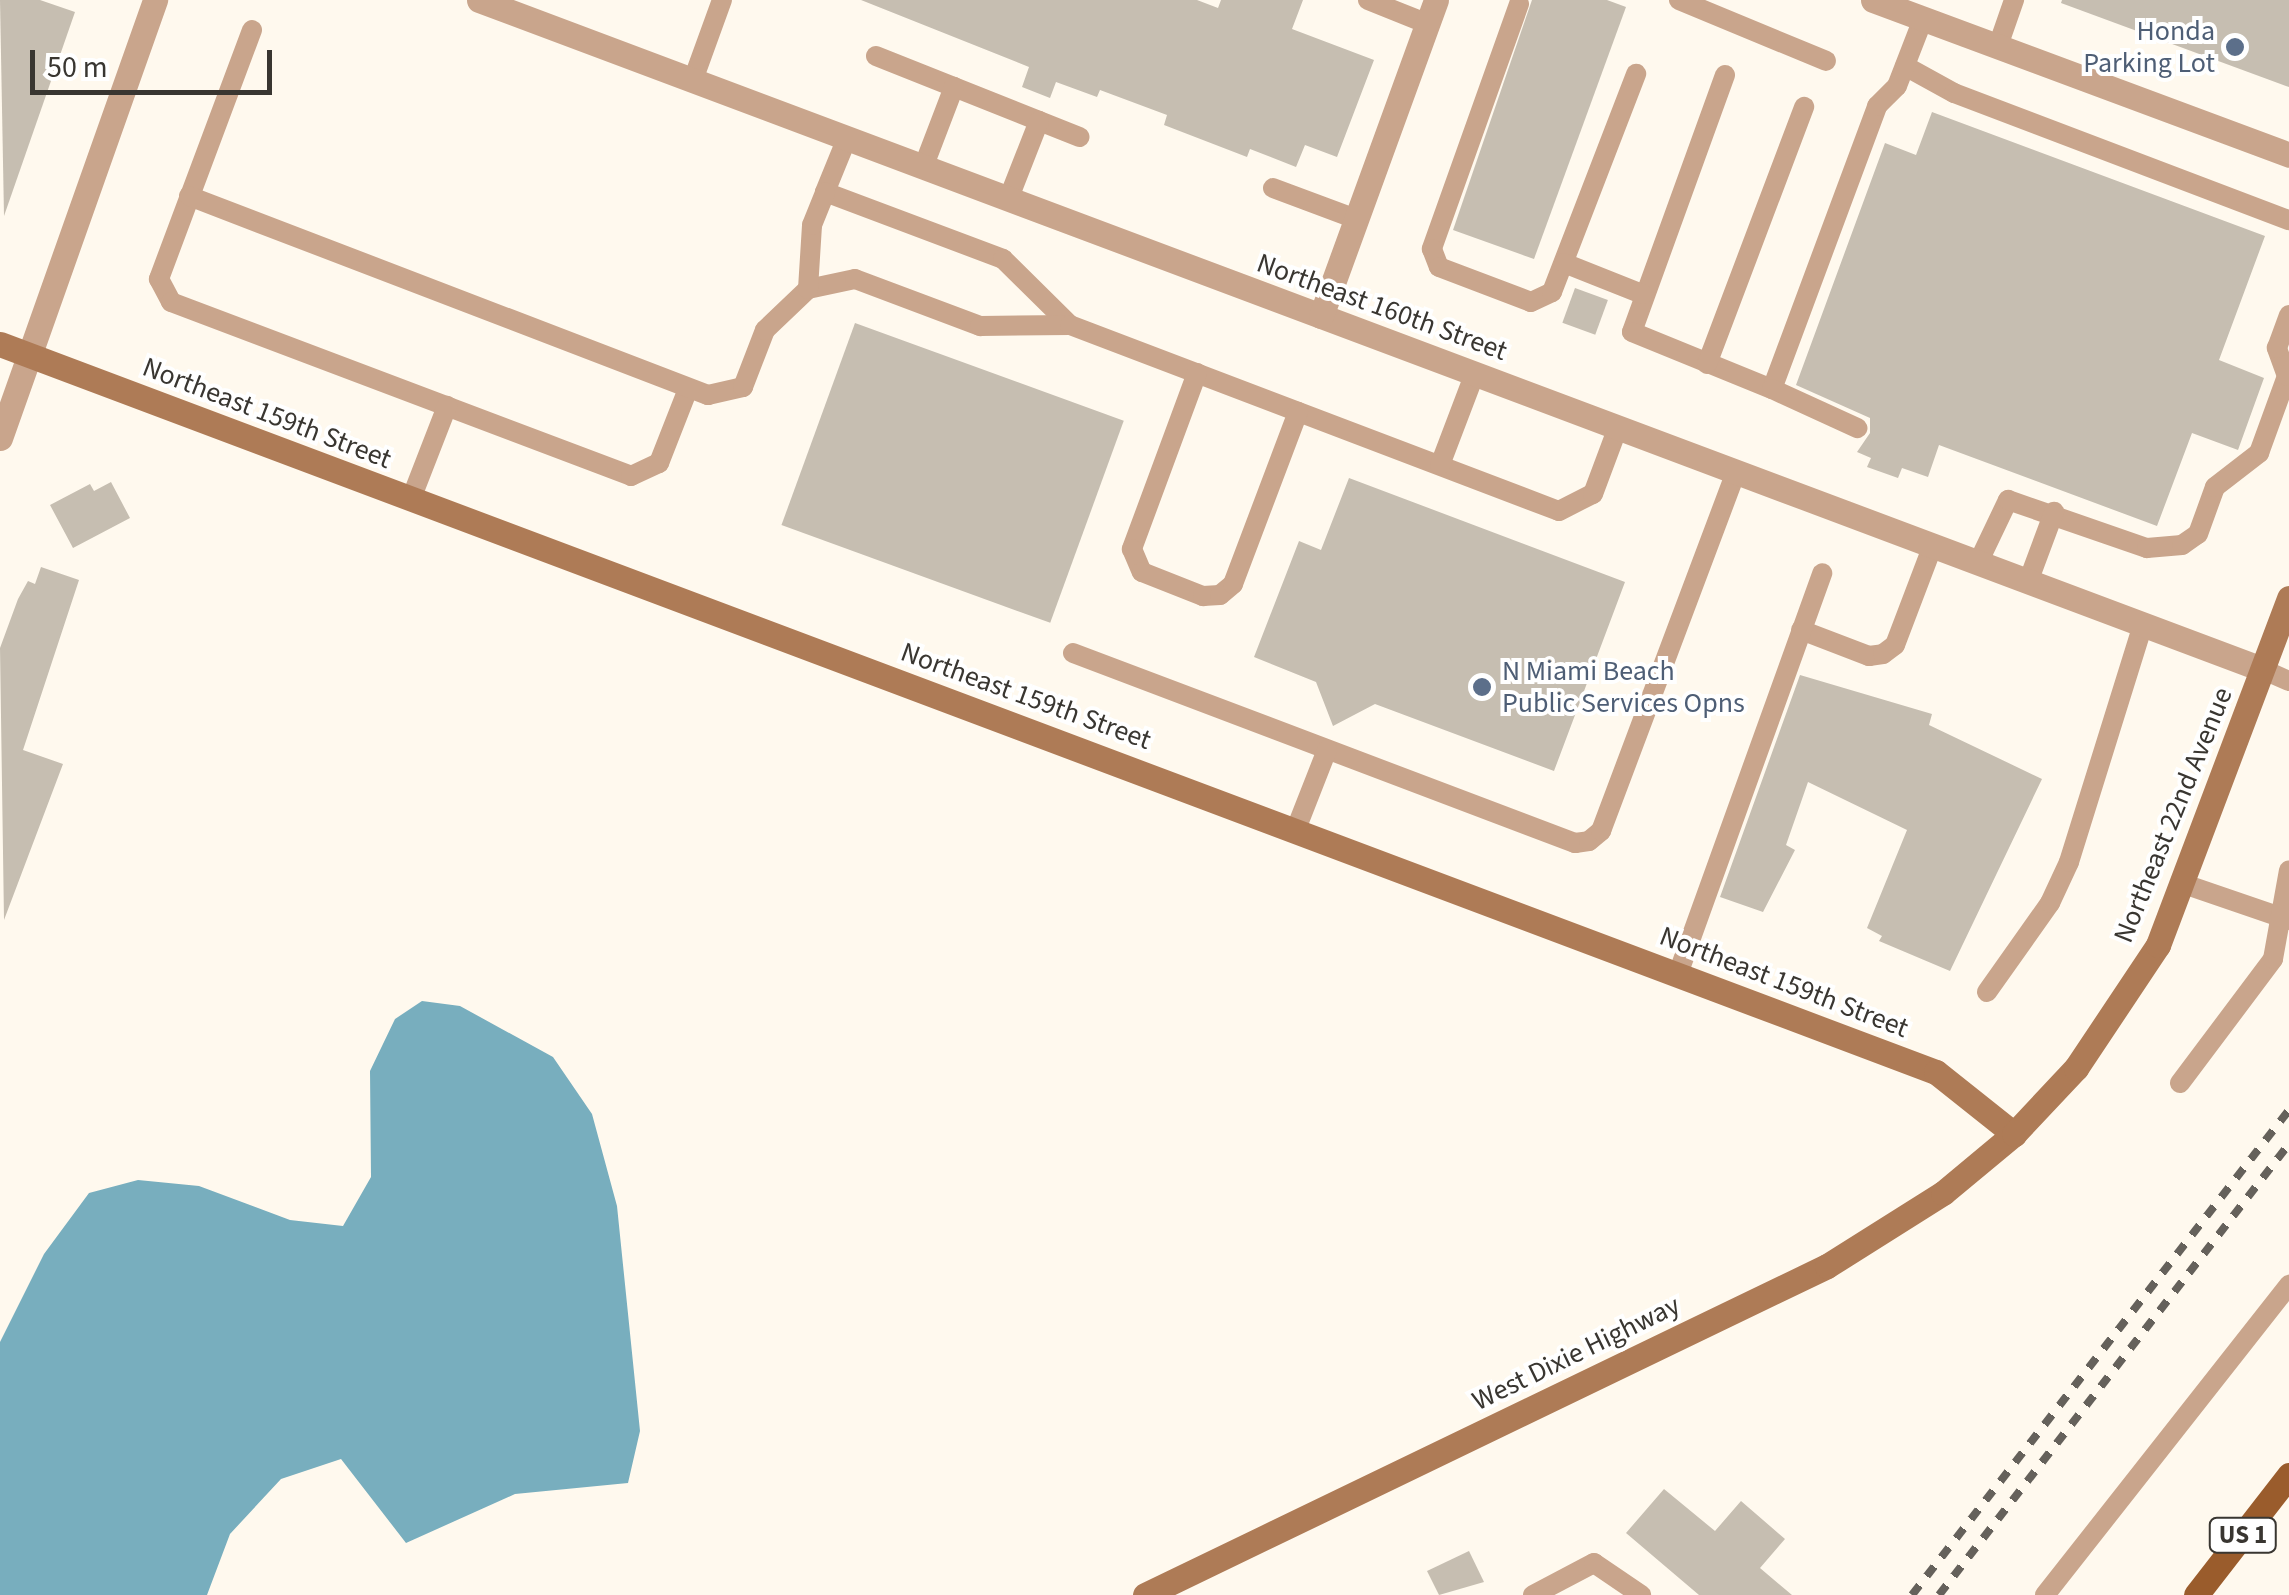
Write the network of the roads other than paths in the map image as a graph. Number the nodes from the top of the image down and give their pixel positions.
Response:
1 (155, 0) edge
2 (479, 0) edge
3 (722, 0) edge
4 (1368, 0) edge
5 (1679, 0) edge
6 (1874, 0) edge
7 (2014, 0) edge
8 (1519, 4) dead end
9 (1432, 12) edge
10 (1923, 19) junction
11 (252, 30) dead end
12 (1998, 46) junction
13 (876, 56) dead end
14 (1826, 61) dead end
15 (1905, 66) junction
16 (1636, 74) dead end
17 (1724, 75) dead end
18 (693, 80) junction
19 (954, 87) junction
20 (1804, 107) dead end
21 (1039, 121) junction
22 (1080, 137) dead end
23 (847, 138) junction
24 (2289, 155) edge
25 (922, 168) junction
26 (1272, 188) dead end
27 (825, 192) junction
28 (189, 196) junction
29 (1008, 200) junction
30 (1356, 220) junction
31 (2289, 220) edge
32 (1564, 263) junction
33 (808, 289) junction
34 (1642, 294) junction
35 (2289, 315) edge
36 (1321, 316) junction
37 (1070, 325) junction
38 (0, 344) edge
39 (30, 355) junction
40 (1707, 364) junction
41 (1197, 373) junction
42 (1475, 373) junction
43 (1772, 389) junction
44 (688, 390) junction
45 (447, 406) junction
46 (1298, 412) junction
47 (1618, 427) junction
48 (1857, 428) dead end
49 (0, 438) edge
50 (1440, 466) junction
51 (1736, 471) junction
52 (411, 499) junction
53 (2054, 512) junction
54 (1933, 545) junction
55 (1978, 563) junction
56 (1822, 573) dead end
57 (2028, 582) junction
58 (2289, 598) edge
59 (2143, 624) junction
60 (1801, 630) junction
61 (1073, 653) dead end
62 (2264, 670) junction
63 (2289, 681) edge
64 (1327, 750) junction
65 (1296, 830) junction
66 (2289, 870) edge
67 (2184, 884) junction
68 (2285, 922) edge
69 (1678, 974) junction
70 (1986, 992) dead end
71 (2180, 1083) dead end
72 (2014, 1134) junction
73 (2289, 1285) edge
74 (2289, 1476) edge
75 (1191, 1585) edge
76 (1145, 1595) edge
77 (1533, 1595) edge
78 (1641, 1595) edge
79 (2044, 1595) edge
80 (2196, 1595) edge

1 - 39 street
2 - 18 street, Northeast 160th Street
3 - 18 lane
4 - 9 lane
5 - 14 lane
6 - 10 street
7 - 12 lane
8 - 32 lane
9 - 30 street
10 - 12 street
10 - 15 lane
11 - 28 lane
12 - 24 street
13 - 19 lane
15 - 31 lane
15 - 43 lane
16 - 32 lane
17 - 34 lane
18 - 23 street, Northeast 160th Street
19 - 21 lane
19 - 25 lane
20 - 40 lane
21 - 22 lane
21 - 29 lane
23 - 25 street, Northeast 160th Street
23 - 27 lane
25 - 29 street, Northeast 160th Street
26 - 30 lane
27 - 33 lane
27 - 37 lane
28 - 44 lane
28 - 45 lane
29 - 36 street, Northeast 160th Street
30 - 36 street
32 - 34 lane
33 - 37 lane
33 - 44 lane
34 - 40 lane
35 - 53 lane
36 - 42 street, Northeast 160th Street
37 - 41 lane
38 - 39 street, Northeast 159th Street
39 - 49 street
39 - 52 street, Northeast 159th Street
40 - 43 lane
41 - 46 lane
41 - 46 lane
42 - 47 street, Northeast 160th Street
42 - 50 lane
43 - 48 lane
44 - 45 lane
45 - 52 lane
46 - 50 lane
47 - 50 lane
47 - 51 street, Northeast 160th Street
51 - 54 street, Northeast 160th Street
51 - 64 lane
52 - 65 street, Northeast 159th Street
53 - 55 lane
53 - 57 lane
54 - 55 street, Northeast 160th Street
54 - 60 lane
55 - 57 street, Northeast 160th Street
56 - 60 lane
57 - 59 street, Northeast 160th Street
58 - 62 street, Northeast 22nd Avenue
59 - 62 street, Northeast 160th Street
59 - 70 lane
60 - 69 lane
61 - 64 lane
62 - 63 lane
62 - 67 street, Northeast 22nd Avenue
64 - 65 lane
65 - 69 street, Northeast 159th Street
66 - 68 lane
67 - 68 lane
67 - 72 street, Northeast 22nd Avenue
68 - 71 lane
69 - 72 street, Northeast 159th Street
72 - 75 street, West Dixie Highway
73 - 79 lane
74 - 80 main road, US 1
75 - 76 street, West Dixie Highway
77 - 78 lane

